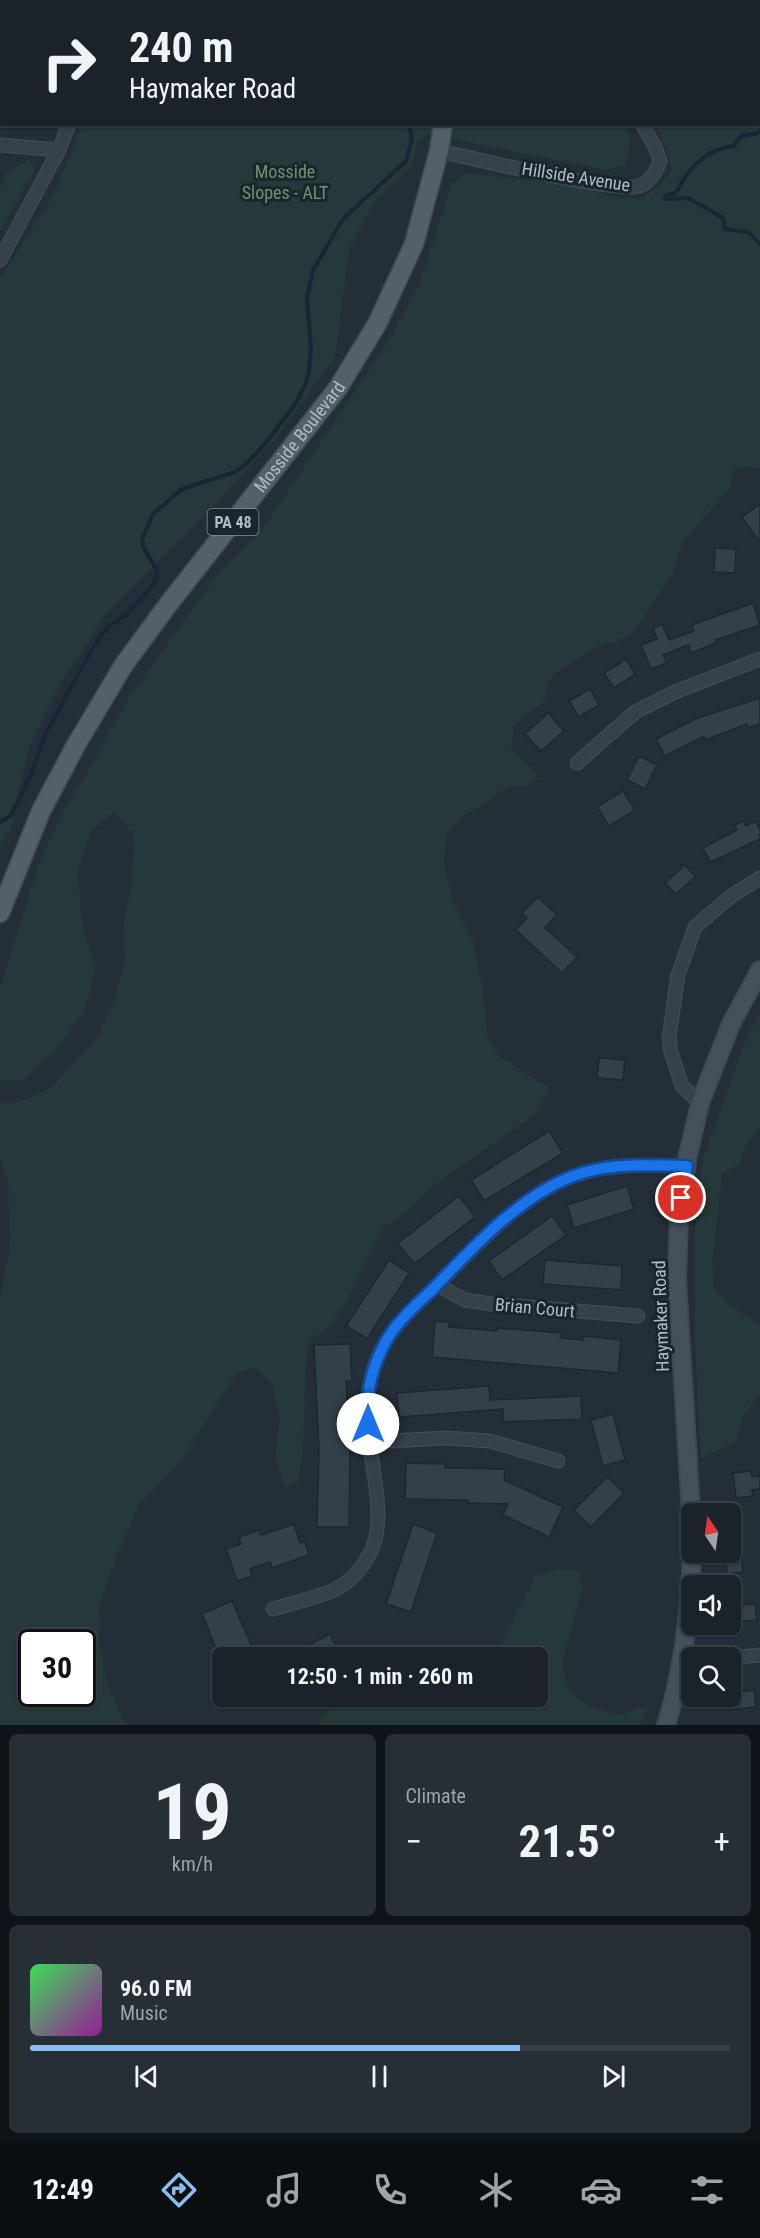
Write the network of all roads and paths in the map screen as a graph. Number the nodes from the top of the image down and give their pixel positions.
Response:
1 (68, 126) edge
2 (443, 126) edge
3 (643, 126) edge
4 (0, 145) edge
5 (59, 150) junction
6 (439, 151) junction
7 (0, 260) edge
8 (760, 659) edge
9 (578, 763) dead end
10 (760, 878) edge
11 (0, 913) edge
12 (760, 970) edge
13 (700, 1103) junction
14 (687, 1166) junction
15 (437, 1284) junction
16 (638, 1316) dead end
17 (370, 1442) junction
18 (558, 1461) dead end
19 (690, 1503) edge
20 (692, 1563) edge
21 (273, 1609) dead end
22 (688, 1647) edge
23 (760, 1655) edge
24 (741, 1657) edge
25 (681, 1679) edge
26 (666, 1725) edge

1 - 5 street
2 - 6 main road, Mosside Boulevard / PA 48
3 - 6 street, Hillside Avenue
4 - 5 street
5 - 7 street
6 - 11 main road, Mosside Boulevard / PA 48
8 - 9 street
10 - 13 street
12 - 13 main road, Haymaker Road
13 - 14 main road, Haymaker Road
14 - 15 street
14 - 19 main road, Haymaker Road
15 - 16 street, Brian Court
15 - 17 street
17 - 18 street
17 - 21 street
20 - 22 main road
23 - 24 street
25 - 26 main road

